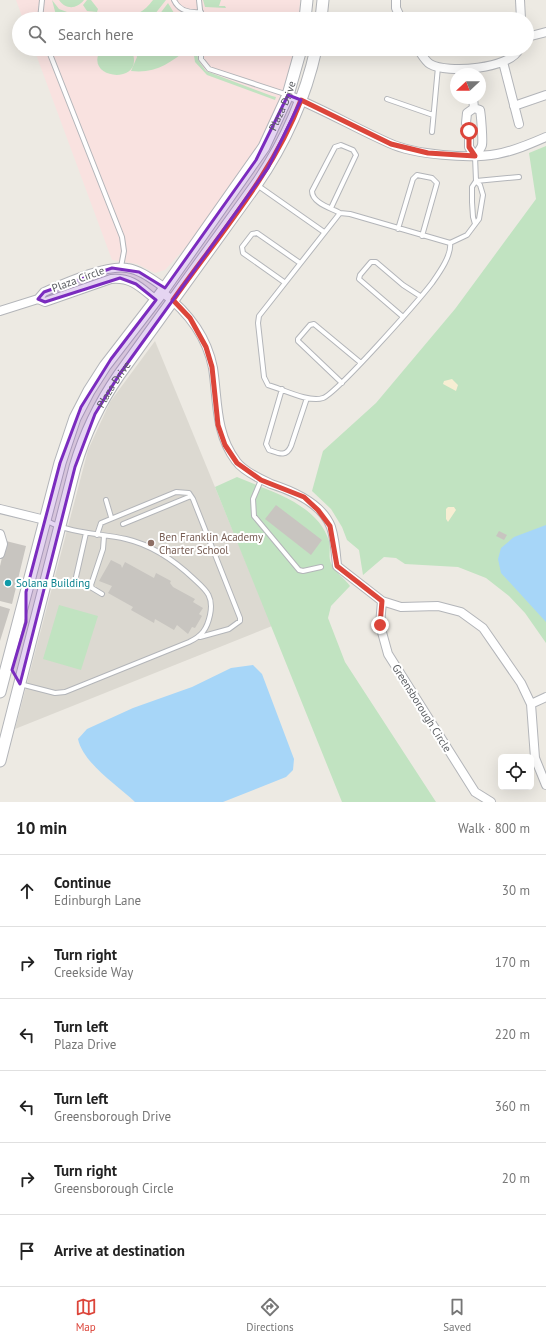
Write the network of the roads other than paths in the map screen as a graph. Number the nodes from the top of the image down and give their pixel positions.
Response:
1 (42, 0) edge
2 (174, 0) edge
3 (199, 0) edge
4 (307, 0) edge
5 (323, 0) edge
6 (396, 0) edge
7 (520, 0) edge
8 (41, 12) edge
9 (201, 12) joint
10 (306, 12) edge
11 (322, 12) edge
12 (398, 12) edge
13 (521, 12) edge
14 (546, 32) edge
15 (534, 35) edge
16 (51, 56) edge
17 (201, 56) edge
18 (299, 56) edge
19 (314, 56) edge
20 (423, 56) edge
21 (514, 56) edge
22 (503, 62) junction
23 (438, 67) junction
24 (450, 68) edge
25 (483, 68) edge
26 (288, 95) junction
27 (546, 95) edge
28 (387, 99) dead end
29 (301, 100) junction
30 (474, 104) edge
31 (514, 106) junction
32 (474, 108) junction
33 (433, 115) junction
34 (519, 124) dead end
35 (432, 132) dead end
36 (546, 138) edge
37 (475, 156) junction
38 (519, 177) dead end
39 (476, 181) junction
40 (256, 185) junction
41 (472, 204) junction
42 (482, 204) junction
43 (331, 208) junction
44 (340, 213) junction
45 (475, 224) junction
46 (398, 229) junction
47 (324, 232) junction
48 (422, 236) junction
49 (450, 243) junction
50 (300, 263) junction
51 (121, 268) junction
52 (284, 282) junction
53 (161, 294) junction
54 (420, 296) junction
55 (38, 299) junction
56 (173, 300) junction
57 (0, 311) edge
58 (402, 316) junction
59 (361, 363) junction
60 (342, 383) junction
61 (282, 389) junction
62 (307, 398) junction
63 (261, 480) junction
64 (191, 496) junction
65 (106, 500) dead end
66 (0, 509) edge
67 (111, 517) junction
68 (46, 520) junction
69 (123, 524) dead end
70 (60, 528) junction
71 (86, 533) junction
72 (0, 534) edge
73 (97, 535) junction
74 (105, 536) junction
75 (0, 554) edge
76 (321, 567) dead end
77 (76, 577) dead end
78 (26, 592) junction
79 (102, 594) dead end
80 (382, 601) junction
81 (199, 637) junction
82 (2, 680) edge
83 (20, 684) junction
84 (0, 692) edge
85 (546, 697) edge
86 (531, 704) junction
87 (4, 746) junction
88 (0, 761) edge
89 (546, 785) edge
90 (491, 802) edge

1 - 8 lane
2 - 9 lane
3 - 9 lane
4 - 10 street
5 - 11 street
6 - 12 street
7 - 13 street
14 - 15 street
16 - 51 lane
17 - 26 lane
18 - 26 street, Plaza Drive
19 - 29 street, Plaza Drive
20 - 23 street
21 - 22 street
22 - 25 street
22 - 31 street
23 - 24 street
23 - 33 lane
26 - 29 street
26 - 53 street, Plaza Drive
27 - 31 street
28 - 33 lane
29 - 37 street
29 - 40 street, Plaza Drive
30 - 32 street
31 - 34 street
32 - 37 street
32 - 37 street
33 - 35 lane
36 - 37 street
37 - 39 lane
38 - 39 lane
39 - 41 lane
39 - 42 lane
40 - 47 lane
40 - 56 street, Plaza Drive
41 - 42 lane
41 - 45 lane
42 - 45 lane
43 - 43 lane
43 - 44 lane
44 - 46 lane
44 - 47 lane
45 - 49 lane
46 - 48 lane
46 - 48 lane
47 - 50 lane
48 - 49 lane
49 - 54 lane
50 - 52 lane
50 - 52 lane
51 - 53 street, Plaza Circle
51 - 55 street, Plaza Circle
52 - 61 lane
53 - 55 street, Plaza Circle
53 - 56 street
53 - 68 street, Plaza Drive
54 - 58 lane
54 - 58 lane
55 - 57 street, Plaza Circle
56 - 63 street
56 - 70 street, Plaza Drive
58 - 59 lane
59 - 60 lane
59 - 60 lane
60 - 62 lane
61 - 62 lane
61 - 62 lane
63 - 76 lane
63 - 80 street
64 - 67 lane
64 - 69 lane
64 - 81 lane
65 - 67 lane
66 - 68 street
67 - 73 lane
68 - 70 lane
68 - 78 street, Plaza Drive
70 - 71 lane
70 - 83 street, Plaza Drive
71 - 73 lane
71 - 77 lane
72 - 75 street
73 - 74 lane
74 - 79 lane
74 - 81 lane
78 - 82 street, Plaza Drive
78 - 83 street
80 - 86 street
80 - 90 street, Greensborough Circle
81 - 83 lane
82 - 84 street, Plaza Drive
82 - 87 street
83 - 87 street, Plaza Drive
85 - 86 street
86 - 89 street
87 - 88 street, Plaza Drive

